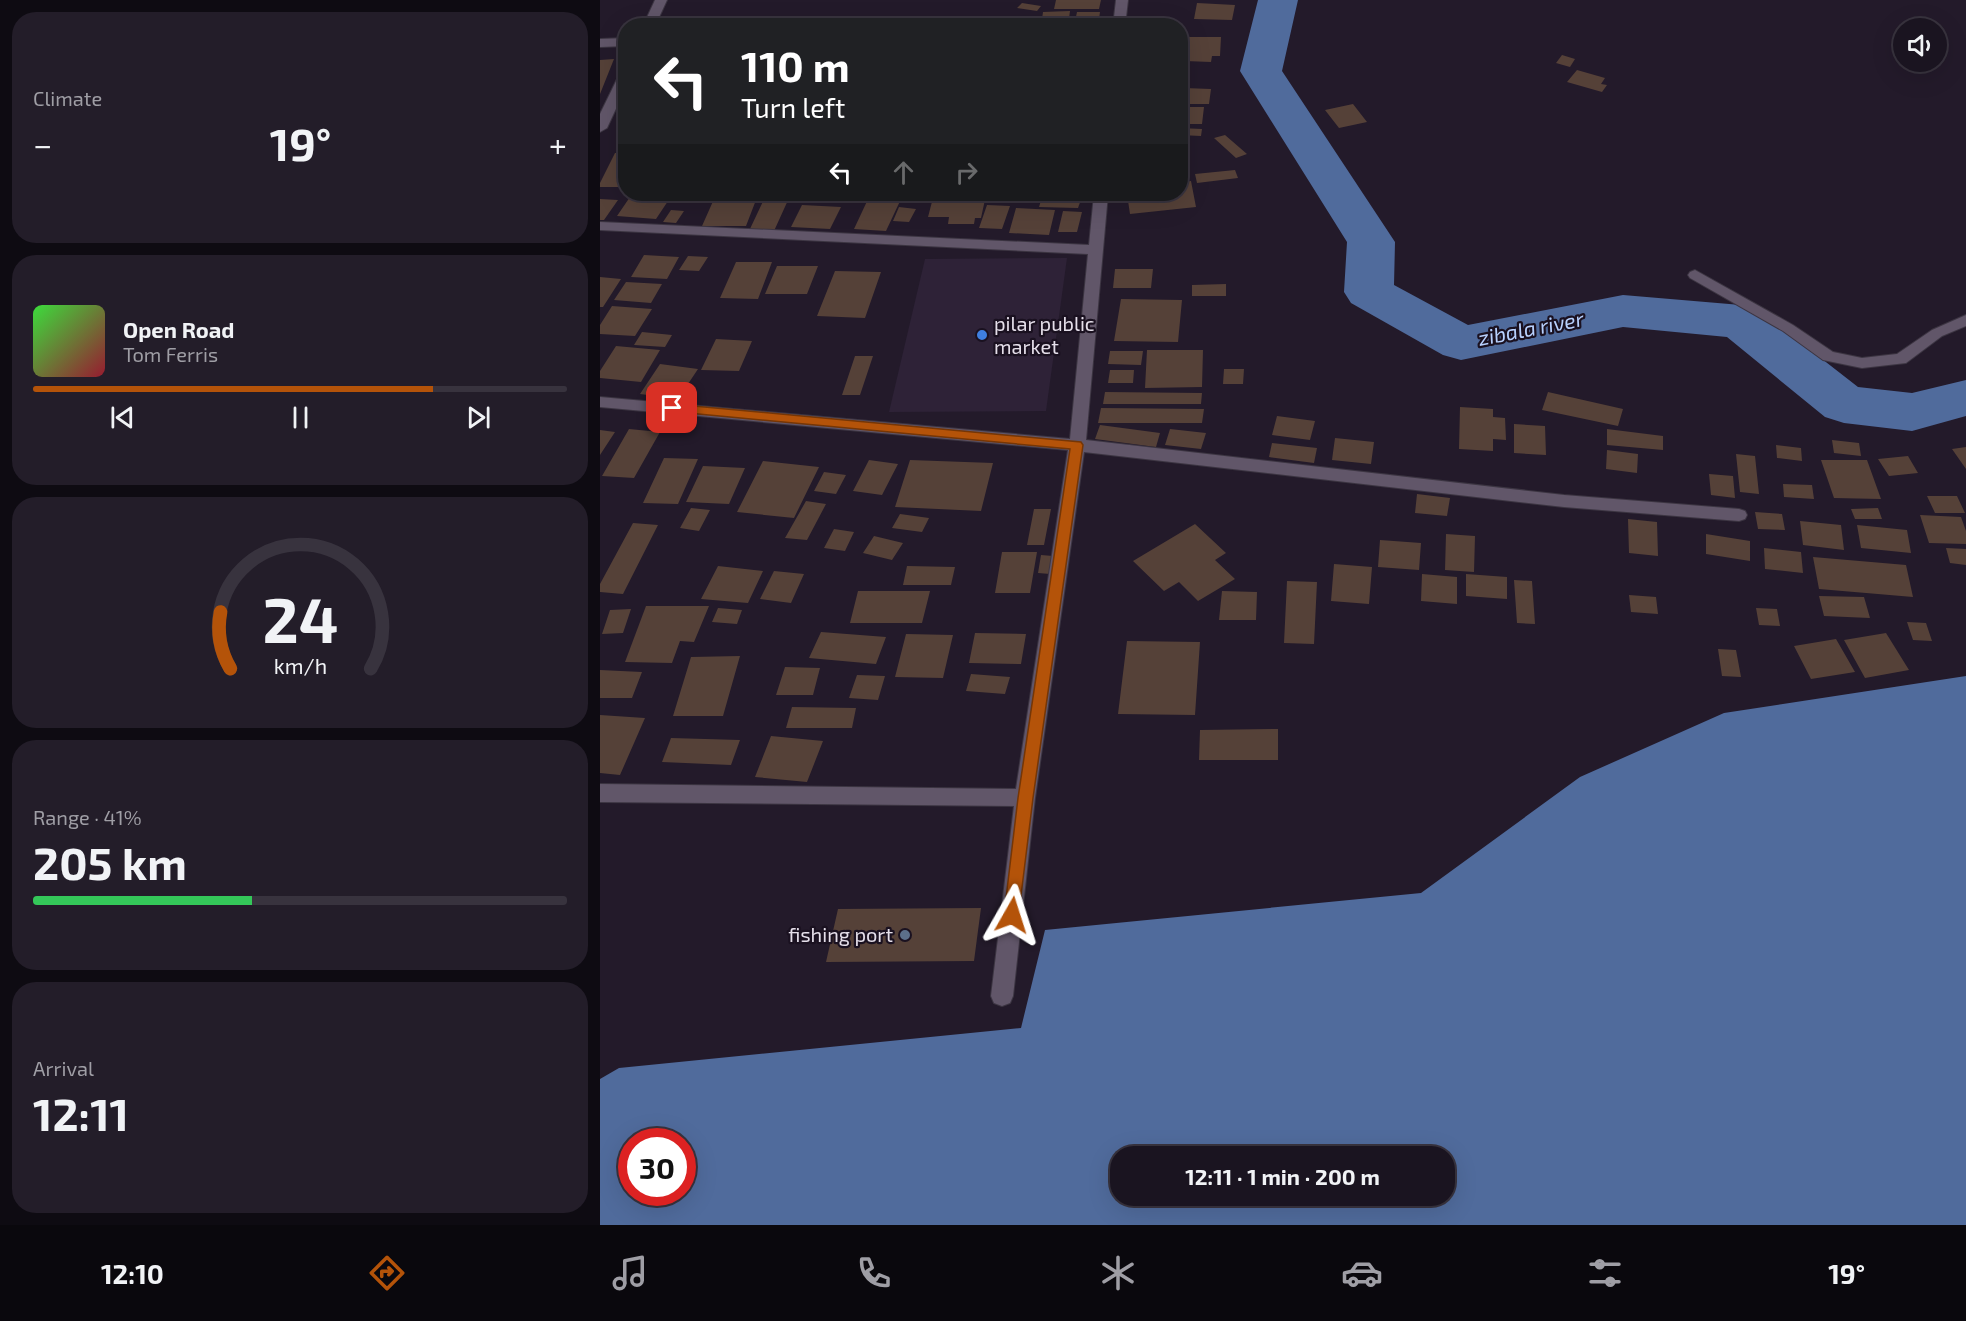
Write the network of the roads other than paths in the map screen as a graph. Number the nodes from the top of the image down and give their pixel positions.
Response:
1 (661, 0) edge
2 (1122, 0) edge
3 (653, 18) edge
4 (1120, 18) edge
5 (618, 42) edge
6 (600, 43) edge
7 (618, 90) edge
8 (600, 128) edge
9 (1100, 201) edge
10 (600, 226) edge
11 (1095, 250) junction
12 (1695, 275) dead end
13 (1966, 320) edge
14 (600, 402) edge
15 (1077, 445) junction
16 (1739, 514) dead end
17 (600, 793) edge
18 (1025, 798) junction
19 (1002, 996) dead end

1 - 3 street
2 - 4 street
5 - 6 street
7 - 8 street
9 - 11 street
10 - 11 street
11 - 15 street
12 - 13 street
14 - 15 street
15 - 16 street
15 - 18 street
17 - 18 street
18 - 19 street

